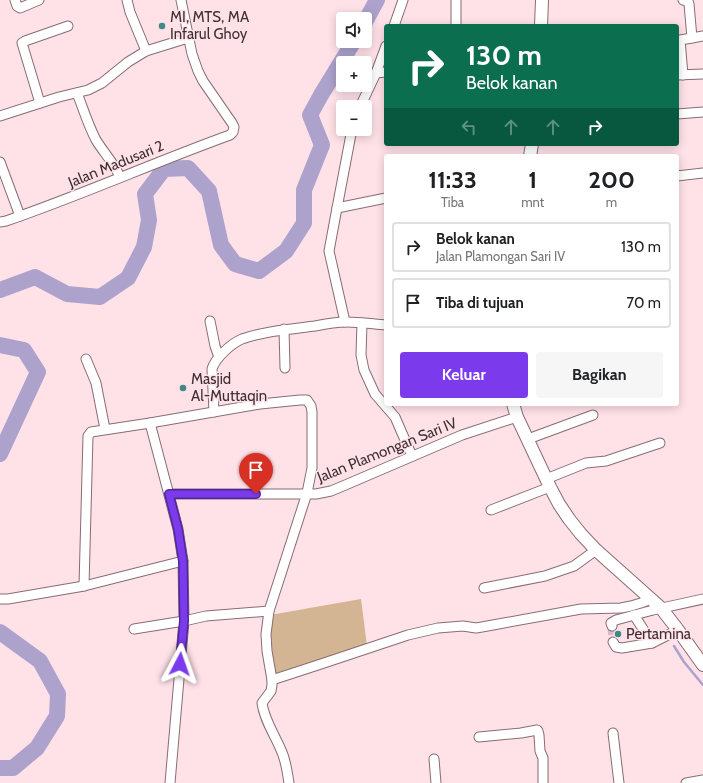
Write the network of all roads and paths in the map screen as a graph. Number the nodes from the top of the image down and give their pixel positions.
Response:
1 (15, 0) edge
2 (39, 0) edge
3 (127, 0) edge
4 (181, 0) edge
5 (403, 0) edge
6 (456, 0) edge
7 (542, 0) edge
8 (683, 0) edge
9 (395, 24) edge
10 (456, 24) edge
11 (541, 24) edge
12 (68, 26) dead end
13 (703, 36) edge
14 (188, 38) junction
15 (692, 38) junction
16 (146, 51) junction
17 (384, 51) edge
18 (384, 72) edge
19 (376, 73) junction
20 (703, 74) edge
21 (680, 75) edge
22 (77, 93) junction
23 (363, 100) edge
24 (40, 103) junction
25 (703, 112) edge
26 (679, 114) edge
27 (0, 116) edge
28 (351, 136) edge
29 (0, 162) edge
30 (703, 173) edge
31 (679, 176) edge
32 (120, 177) junction
33 (384, 198) edge
34 (337, 208) junction
35 (20, 216) junction
36 (0, 222) edge
37 (210, 321) dead end
38 (345, 322) junction
39 (362, 323) junction
40 (384, 325) edge
41 (284, 329) junction
42 (219, 357) junction
43 (86, 359) dead end
44 (285, 368) dead end
45 (384, 404) edge
46 (385, 406) edge
47 (514, 406) edge
48 (214, 412) junction
49 (593, 415) dead end
50 (517, 417) junction
51 (150, 423) junction
52 (105, 429) junction
53 (528, 439) junction
54 (660, 443) dead end
55 (412, 456) junction
56 (548, 483) junction
57 (307, 493) junction
58 (169, 494) junction
59 (491, 510) dead end
60 (596, 550) junction
61 (183, 561) junction
62 (84, 586) junction
63 (484, 588) dead end
64 (0, 599) edge
65 (651, 599) junction
66 (703, 599) edge
67 (661, 608) junction
68 (268, 611) junction
69 (634, 615) junction
70 (184, 621) junction
71 (612, 626) dead end
72 (134, 629) dead end
73 (678, 630) junction
74 (613, 642) dead end
75 (652, 643) junction
76 (703, 665) edge
77 (272, 680) junction
78 (613, 733) dead end
79 (479, 736) dead end
80 (434, 759) dead end
81 (699, 781) edge
82 (170, 783) edge
83 (289, 783) edge
84 (436, 783) edge
85 (543, 783) edge
86 (619, 783) edge
87 (686, 783) edge

1 - 2 street
3 - 16 street
4 - 14 street
5 - 9 street
6 - 10 street
7 - 11 main road
8 - 15 street
12 - 24 street
13 - 15 street
14 - 16 street
14 - 32 street, Jalan Madusari 2
15 - 21 street
16 - 22 street
17 - 19 street
18 - 19 street
19 - 23 street
20 - 21 street
22 - 24 street
22 - 32 street
24 - 27 street
25 - 26 street
28 - 34 street
29 - 35 street
30 - 31 street
32 - 35 street, Jalan Madusari 2
33 - 34 street
34 - 38 street
35 - 36 street, Jalan Madusari 2
37 - 42 street
38 - 39 street
38 - 41 street
39 - 40 street
39 - 45 street
41 - 42 street
41 - 44 street
42 - 48 street
43 - 52 street
46 - 55 street
47 - 50 main road
48 - 51 street
48 - 57 street
49 - 53 street
50 - 53 main road
50 - 55 street, Jalan Plamongan Sari IV
51 - 52 street
51 - 58 street
52 - 62 street
53 - 56 main road
54 - 56 street
55 - 57 street, Jalan Plamongan Sari IV
56 - 59 street
56 - 60 main road
57 - 58 street, Jalan Plamongan Sari IV
57 - 68 street
58 - 61 street
60 - 63 street
60 - 65 main road
61 - 62 street
61 - 70 street
62 - 64 street
65 - 67 main road
65 - 77 street
66 - 67 street
67 - 69 street
67 - 73 main road
68 - 70 street
68 - 77 street
69 - 71 street
69 - 75 street
70 - 72 street
70 - 82 street
73 - 75 street
73 - 76 main road
74 - 75 street
77 - 83 street
78 - 86 street
79 - 85 street
80 - 84 street
81 - 87 street

